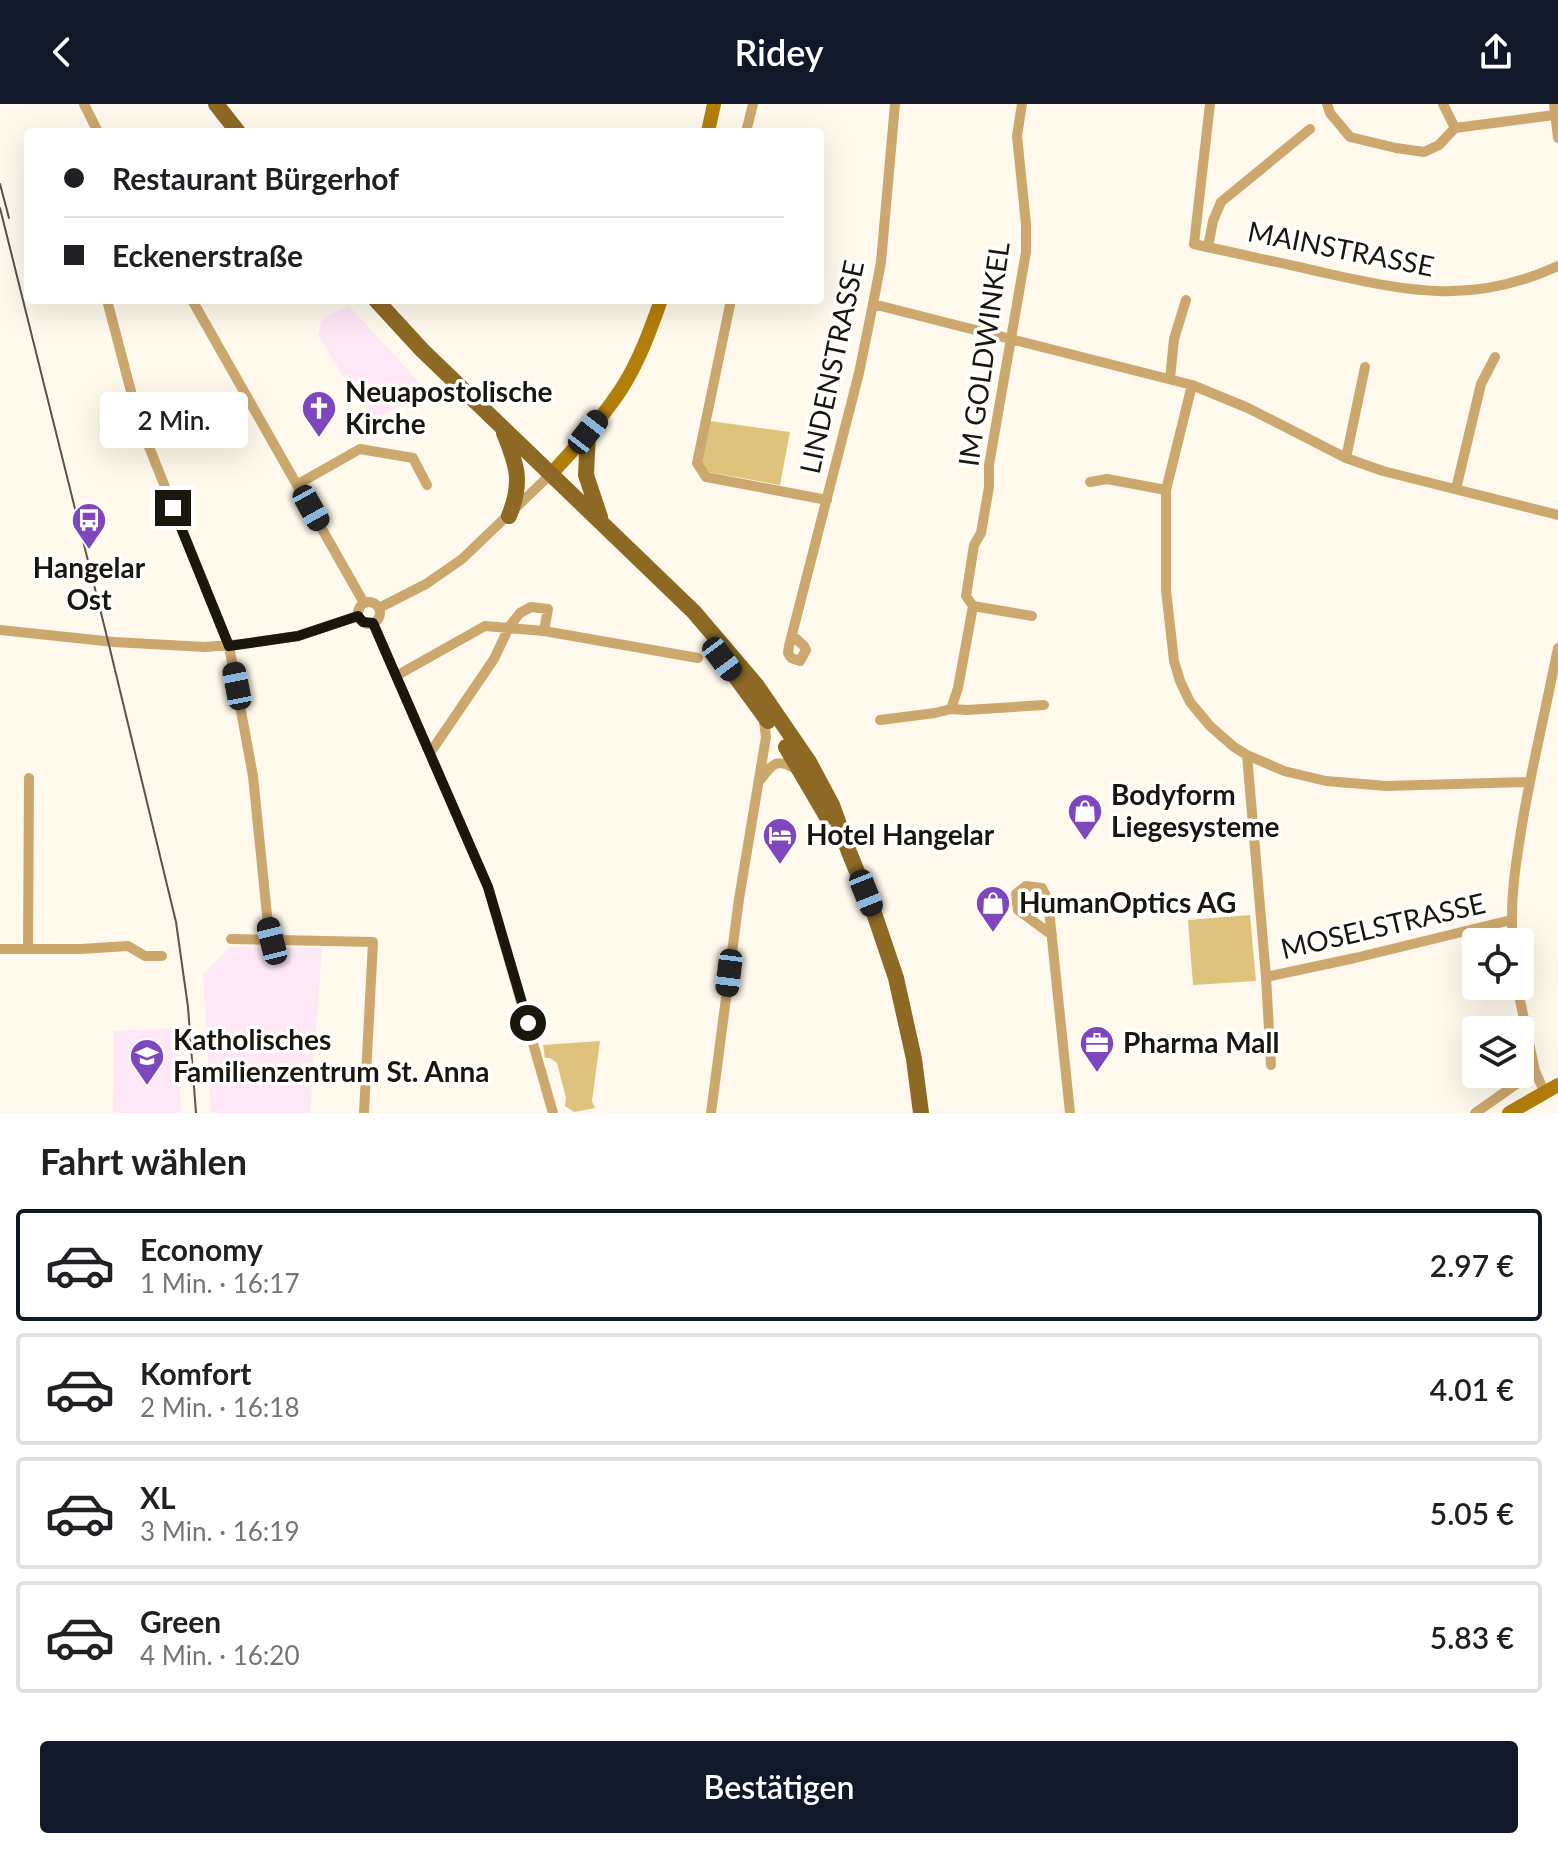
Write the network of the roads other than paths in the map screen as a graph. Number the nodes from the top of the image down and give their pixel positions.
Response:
1 (84, 104) edge
2 (216, 104) edge
3 (714, 104) edge
4 (753, 104) edge
5 (895, 104) edge
6 (1022, 104) edge
7 (1210, 104) edge
8 (1327, 104) edge
9 (1443, 104) edge
10 (1554, 109) edge
11 (96, 128) edge
12 (235, 128) edge
13 (709, 128) edge
14 (747, 128) edge
15 (1455, 128) junction
16 (1310, 129) dead end
17 (1558, 138) edge
18 (1208, 247) junction
19 (1558, 266) edge
20 (1186, 300) dead end
21 (108, 304) edge
22 (194, 304) edge
23 (380, 304) edge
24 (659, 304) edge
25 (730, 304) edge
26 (873, 304) junction
27 (1010, 339) junction
28 (1495, 357) dead end
29 (1365, 367) dead end
30 (1170, 379) junction
31 (1192, 385) junction
32 (502, 427) junction
33 (588, 432) junction
34 (1346, 458) junction
35 (551, 474) junction
36 (1090, 482) dead end
37 (298, 484) junction
38 (427, 485) dead end
39 (1456, 489) junction
40 (1166, 490) junction
41 (827, 500) junction
42 (1558, 515) edge
43 (509, 516) junction
44 (602, 522) junction
45 (667, 584) junction
46 (364, 603) junction
47 (973, 606) junction
48 (379, 608) junction
49 (358, 616) junction
50 (1032, 616) dead end
51 (373, 623) junction
52 (509, 627) junction
53 (0, 630) edge
54 (544, 631) junction
55 (793, 636) dead end
56 (229, 646) junction
57 (1558, 648) edge
58 (698, 658) dead end
59 (396, 676) junction
60 (1044, 705) dead end
61 (951, 709) junction
62 (763, 713) junction
63 (880, 720) dead end
64 (430, 753) junction
65 (1247, 755) junction
66 (801, 771) junction
67 (29, 778) dead end
68 (1530, 782) junction
69 (758, 784) junction
70 (849, 852) junction
71 (1511, 920) junction
72 (1512, 928) edge
73 (1052, 935) junction
74 (231, 939) dead end
75 (272, 941) junction
76 (0, 949) edge
77 (28, 949) junction
78 (162, 956) dead end
79 (1266, 977) junction
80 (1520, 1000) edge
81 (1271, 1065) dead end
82 (1535, 1071) junction
83 (1551, 1088) edge
84 (364, 1113) edge
85 (553, 1113) edge
86 (711, 1113) edge
87 (921, 1113) edge
88 (1070, 1113) edge
89 (1475, 1113) edge
90 (1509, 1113) edge

1 - 11 street
2 - 12 main road
3 - 13 street
4 - 14 street
5 - 26 street, LINDENSTRASSE
6 - 27 street, IM GOLDWINKEL
7 - 18 street, MAINSTRASSE
8 - 15 street
9 - 15 street
10 - 15 street
10 - 17 street
16 - 18 street, MAINSTRASSE
18 - 19 street, MAINSTRASSE
20 - 30 street
21 - 56 street
22 - 37 street
23 - 32 main road
24 - 33 street
25 - 41 street
26 - 27 street
26 - 41 street, LINDENSTRASSE
27 - 30 street
27 - 47 street, IM GOLDWINKEL
28 - 39 street
29 - 34 street
30 - 31 street
31 - 34 street
31 - 40 street
32 - 35 main road
32 - 43 main road
33 - 35 street
33 - 44 main road
34 - 39 street
35 - 43 street
35 - 44 main road
36 - 40 street
37 - 38 street
37 - 46 street
39 - 42 street
40 - 65 street
41 - 55 street, LINDENSTRASSE
43 - 48 street
44 - 45 main road
45 - 62 main road
45 - 70 main road
46 - 48 street
46 - 49 street
47 - 50 street
47 - 61 street, IM GOLDWINKEL
48 - 51 street
49 - 51 street
49 - 56 street
51 - 59 street
52 - 54 street
52 - 54 street
52 - 59 street
52 - 64 street
53 - 56 street
54 - 58 street
56 - 75 street
57 - 68 street
59 - 64 street
60 - 61 street
61 - 63 street
62 - 66 main road
62 - 69 street
64 - 85 street
65 - 68 street
65 - 79 street, MOSELSTRASSE
66 - 69 street
66 - 70 main road
67 - 77 street
68 - 71 street
69 - 86 street
70 - 87 main road
71 - 72 street
71 - 79 street, MOSELSTRASSE
73 - 73 street
73 - 88 street
74 - 75 street
75 - 84 street
76 - 77 street
77 - 78 street
79 - 81 street, MOSELSTRASSE
80 - 82 street
82 - 83 street
82 - 89 street
83 - 90 street

